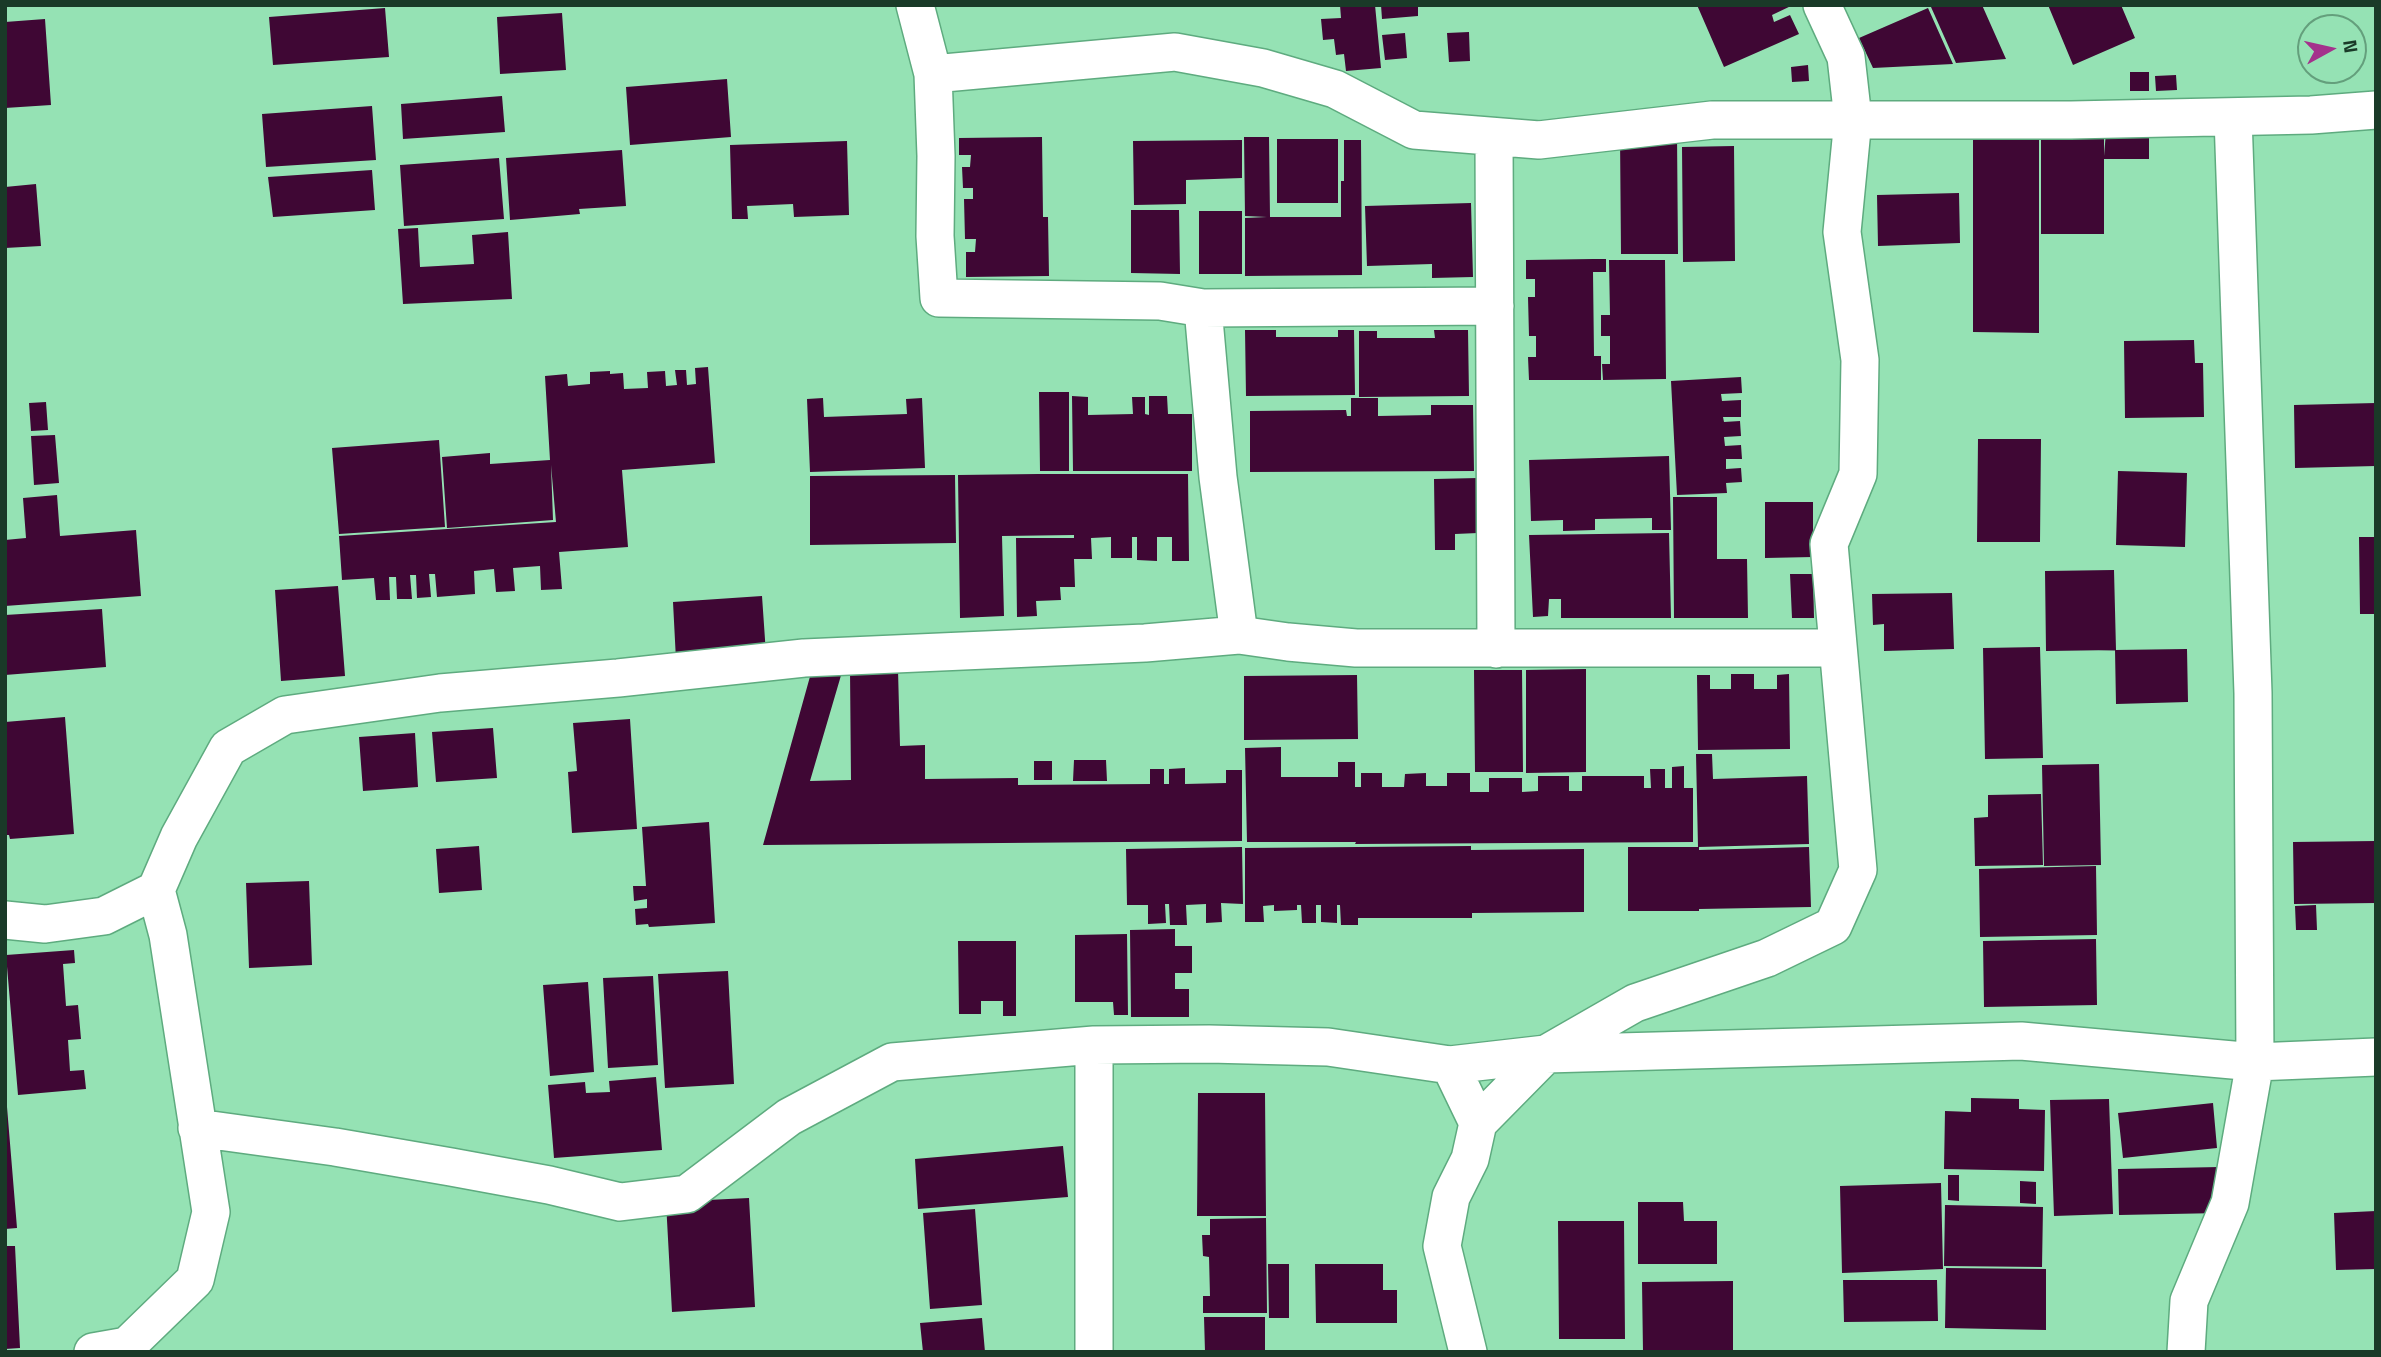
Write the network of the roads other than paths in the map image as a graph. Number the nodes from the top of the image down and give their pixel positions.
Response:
1 (915, 5) edge
2 (1822, 5) edge
3 (933, 74) junction
4 (2376, 110) edge
5 (2233, 117) junction
6 (1853, 119) junction
7 (1494, 136) junction
8 (1495, 306) junction
9 (1203, 308) junction
10 (1239, 635) junction
11 (1838, 648) junction
12 (1496, 649) junction
13 (156, 890) junction
14 (5, 920) edge
15 (1094, 1045) junction
16 (1546, 1054) junction
17 (2376, 1057) edge
18 (2255, 1062) junction
19 (1450, 1065) junction
20 (1478, 1123) junction
21 (197, 1128) junction
22 (119, 1350) edge
23 (1094, 1352) edge
24 (1468, 1352) edge
25 (2186, 1352) edge

1 - 3 street
2 - 6 street
3 - 7 street
3 - 9 street
4 - 5 street
5 - 6 street
5 - 18 street
6 - 7 street
6 - 11 street
7 - 8 street
8 - 9 street
8 - 12 street
9 - 10 street
10 - 12 street
10 - 13 street
11 - 12 street
11 - 16 street
13 - 14 street
13 - 21 street
15 - 19 street
15 - 21 street
15 - 23 street
16 - 18 street
16 - 19 street
16 - 20 street
17 - 18 street
18 - 25 street
19 - 20 street
20 - 24 street
21 - 22 street

